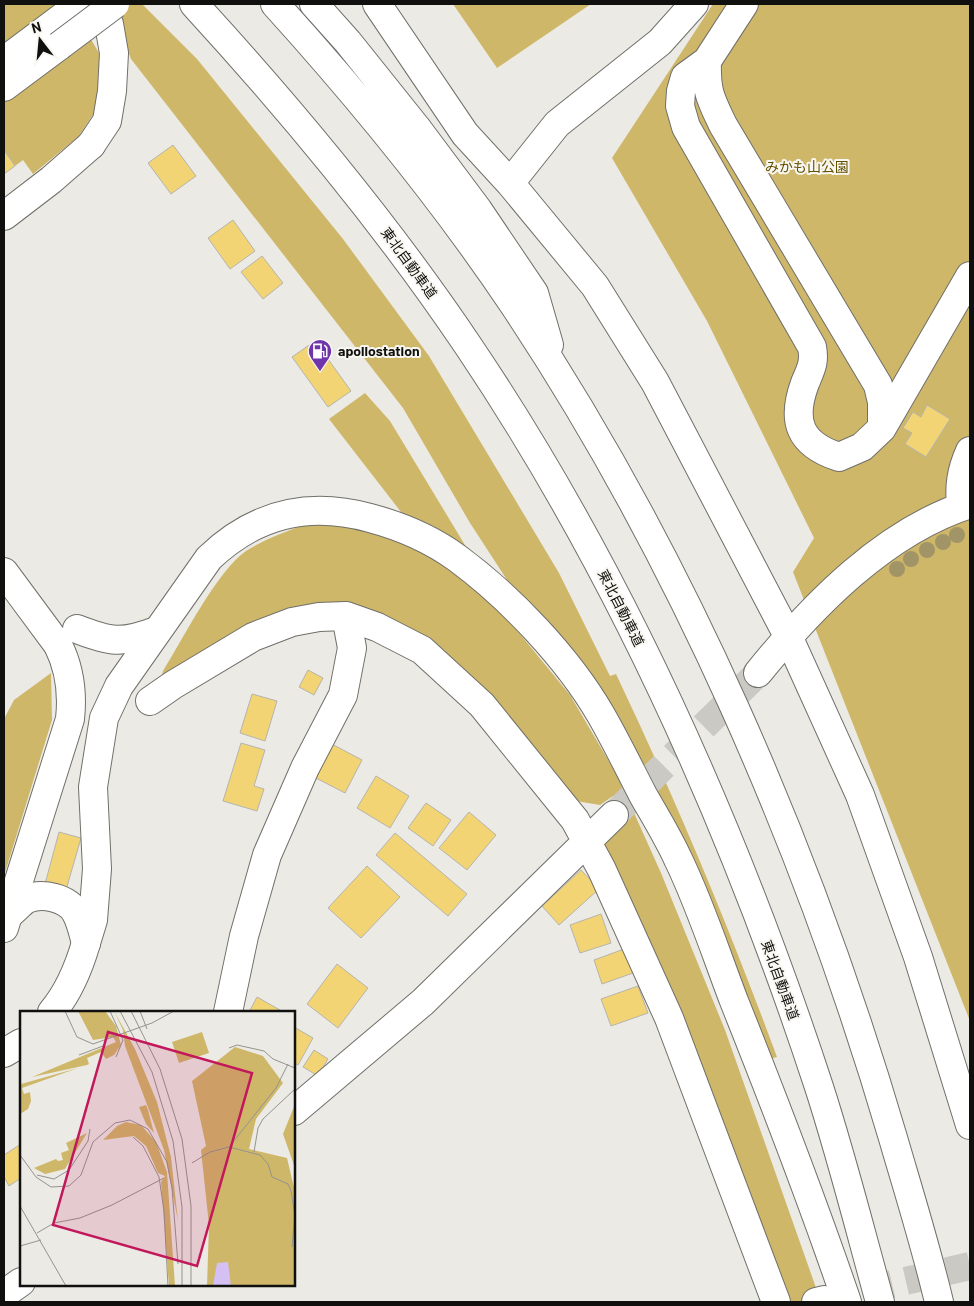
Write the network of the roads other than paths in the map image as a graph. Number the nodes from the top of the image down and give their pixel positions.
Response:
1 (80, 4) edge
2 (98, 4) edge
3 (115, 4) edge
4 (194, 4) edge
5 (275, 4) edge
6 (314, 4) edge
7 (377, 4) edge
8 (694, 4) edge
9 (744, 4) edge
10 (52, 38) junction
11 (4, 61) edge
12 (708, 61) junction
13 (4, 87) edge
14 (510, 183) junction
15 (4, 216) edge
16 (970, 276) edge
17 (558, 376) junction
18 (882, 428) junction
19 (970, 451) edge
20 (966, 506) edge
21 (4, 572) edge
22 (346, 616) junction
23 (156, 631) junction
24 (788, 636) junction
25 (68, 637) junction
26 (758, 673) tunnel mouth
27 (150, 701) dead end
28 (614, 815) tunnel mouth
29 (587, 842) junction
30 (6, 921) edge
31 (86, 943) junction
32 (53, 1011) edge
33 (228, 1011) edge
34 (20, 1044) edge
35 (4, 1053) edge
36 (295, 1110) edge
37 (970, 1125) edge
38 (20, 1283) edge
39 (4, 1294) edge
40 (776, 1302) edge
41 (829, 1302) edge
42 (880, 1302) edge
43 (939, 1302) edge

1 - 10 main road
2 - 15 main road
3 - 10 main road, bridge
4 - 42 main road, 東北自動車道
5 - 17 main road
6 - 17 main road
7 - 14 main road
8 - 14 main road
9 - 12 main road
10 - 11 main road
10 - 13 main road
12 - 18 main road
12 - 18 main road
14 - 24 main road
16 - 18 main road
17 - 43 main road
19 - 20 main road
20 - 24 main road
21 - 25 main road
22 - 27 main road
22 - 29 main road
22 - 33 main road
23 - 25 main road
23 - 31 main road
23 - 41 main road
24 - 26 main road
24 - 37 main road
25 - 30 main road
28 - 29 main road
29 - 36 main road
29 - 40 main road
30 - 31 main road
31 - 32 main road
34 - 35 main road
38 - 39 main road

